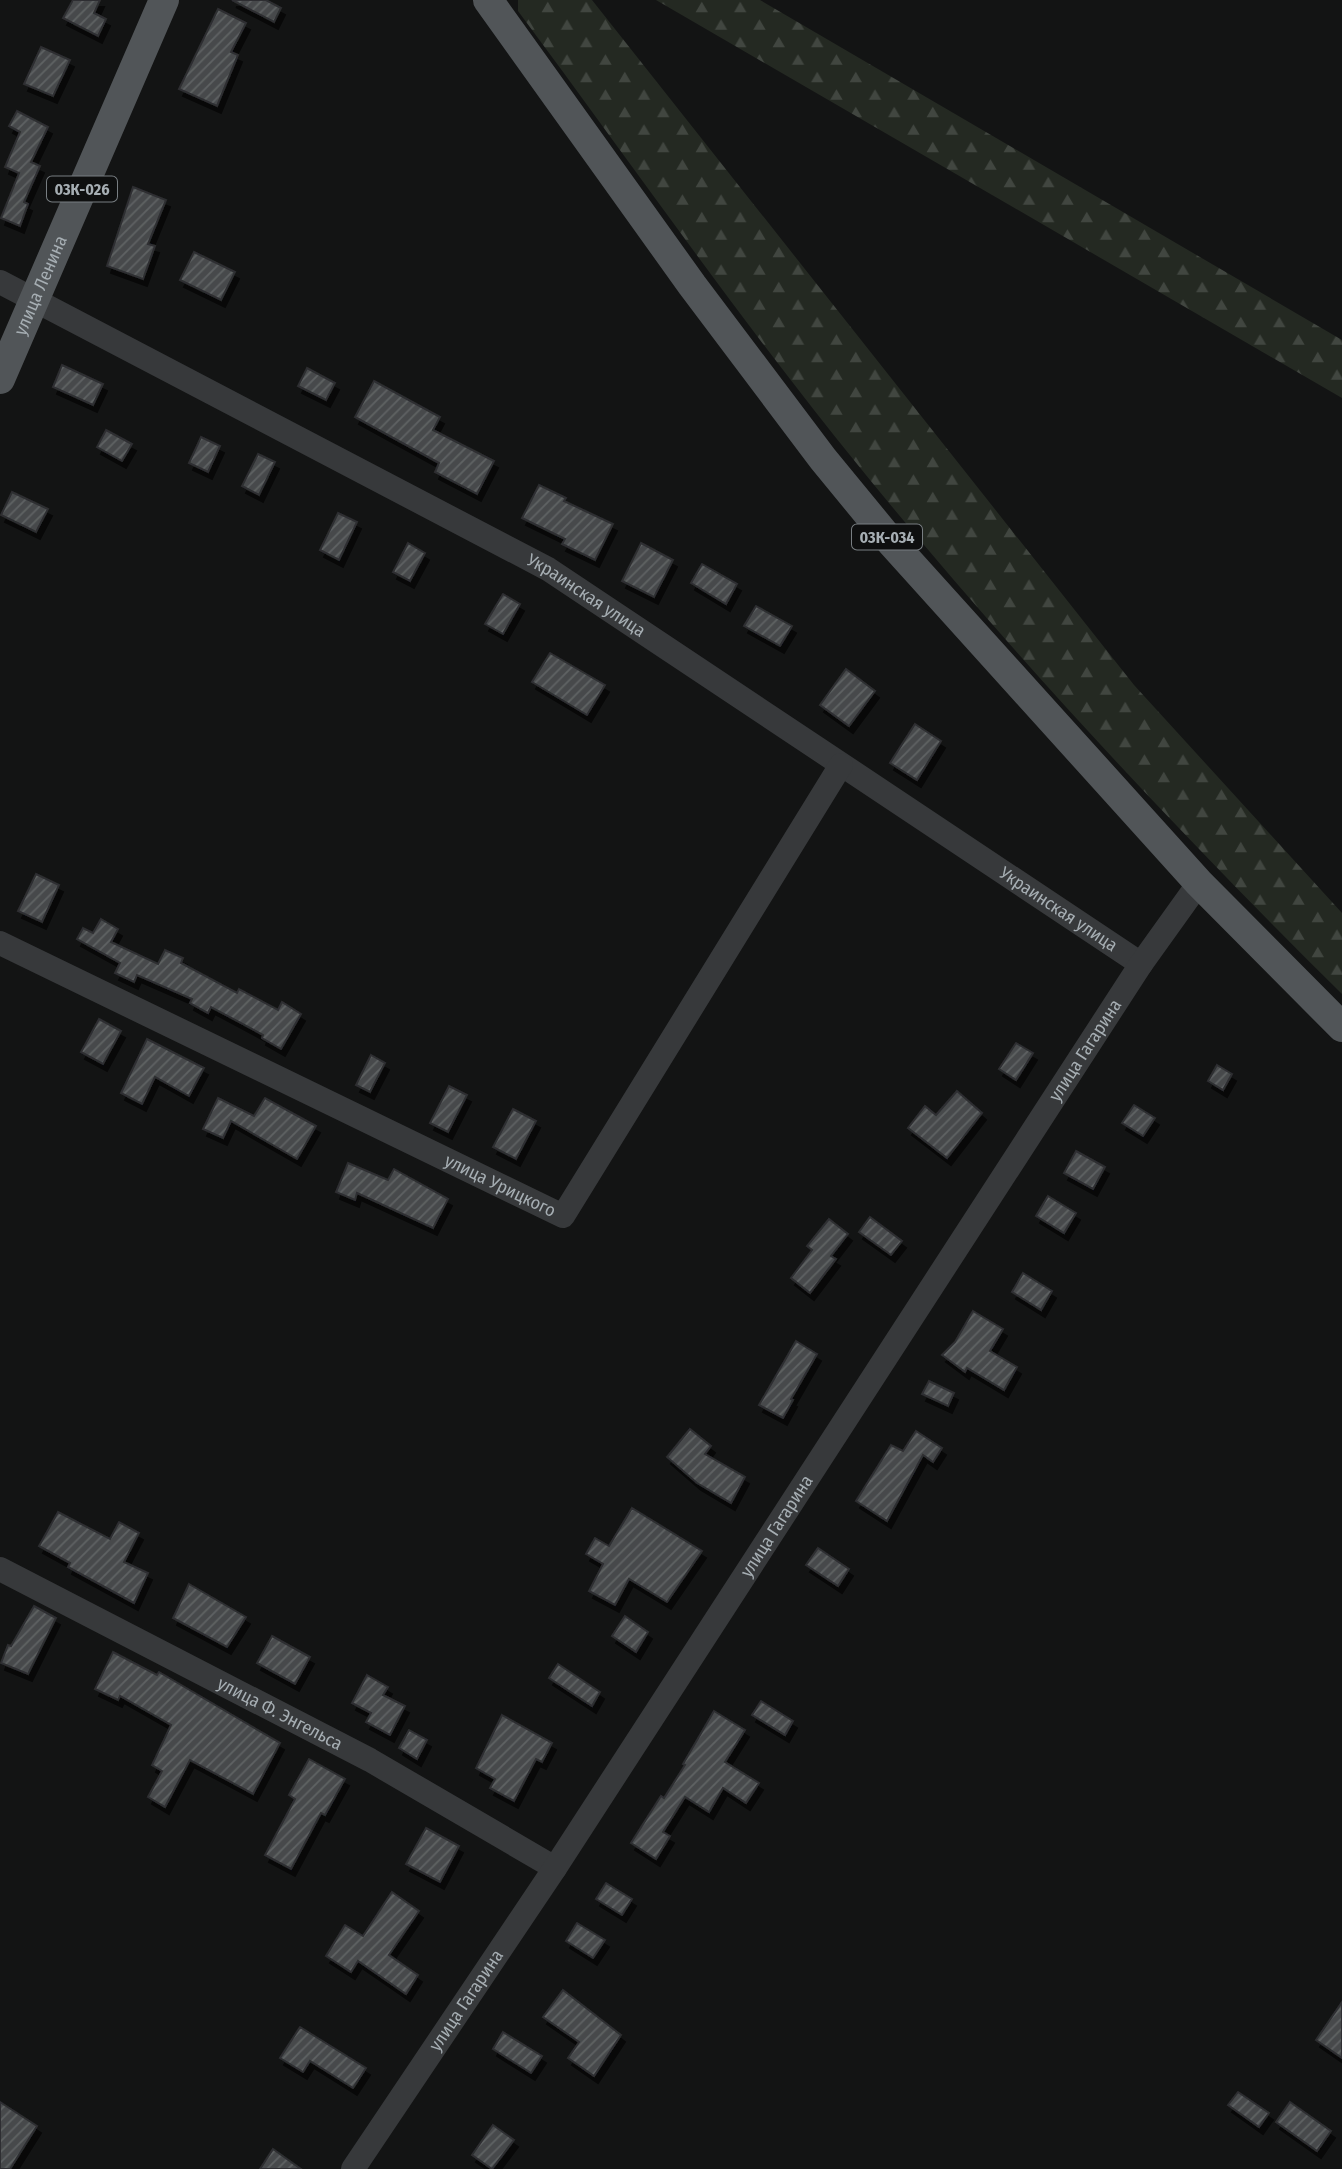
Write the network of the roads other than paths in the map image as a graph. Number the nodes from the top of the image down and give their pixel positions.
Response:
1 (164, 0) edge
2 (488, 0) edge
3 (0, 282) edge
4 (34, 301) junction
5 (0, 379) edge
6 (841, 765) junction
7 (1199, 883) junction
8 (0, 943) edge
9 (1141, 964) junction
10 (1342, 1027) edge
11 (0, 1569) edge
12 (555, 1868) junction
13 (353, 2169) edge

1 - 4 main road, улица Ленина / 03К-026
2 - 7 main road, 03К-034
3 - 4 street, Украинская улица
4 - 5 main road, улица Ленина / 03К-026
4 - 6 street, Украинская улица
6 - 8 street, улица Урицкого
6 - 9 street, Украинская улица
7 - 9 street, улица Гагарина
7 - 10 main road, 03К-034
9 - 12 street, улица Гагарина
11 - 12 street, улица Ф. Энгельса
12 - 13 street, улица Гагарина

